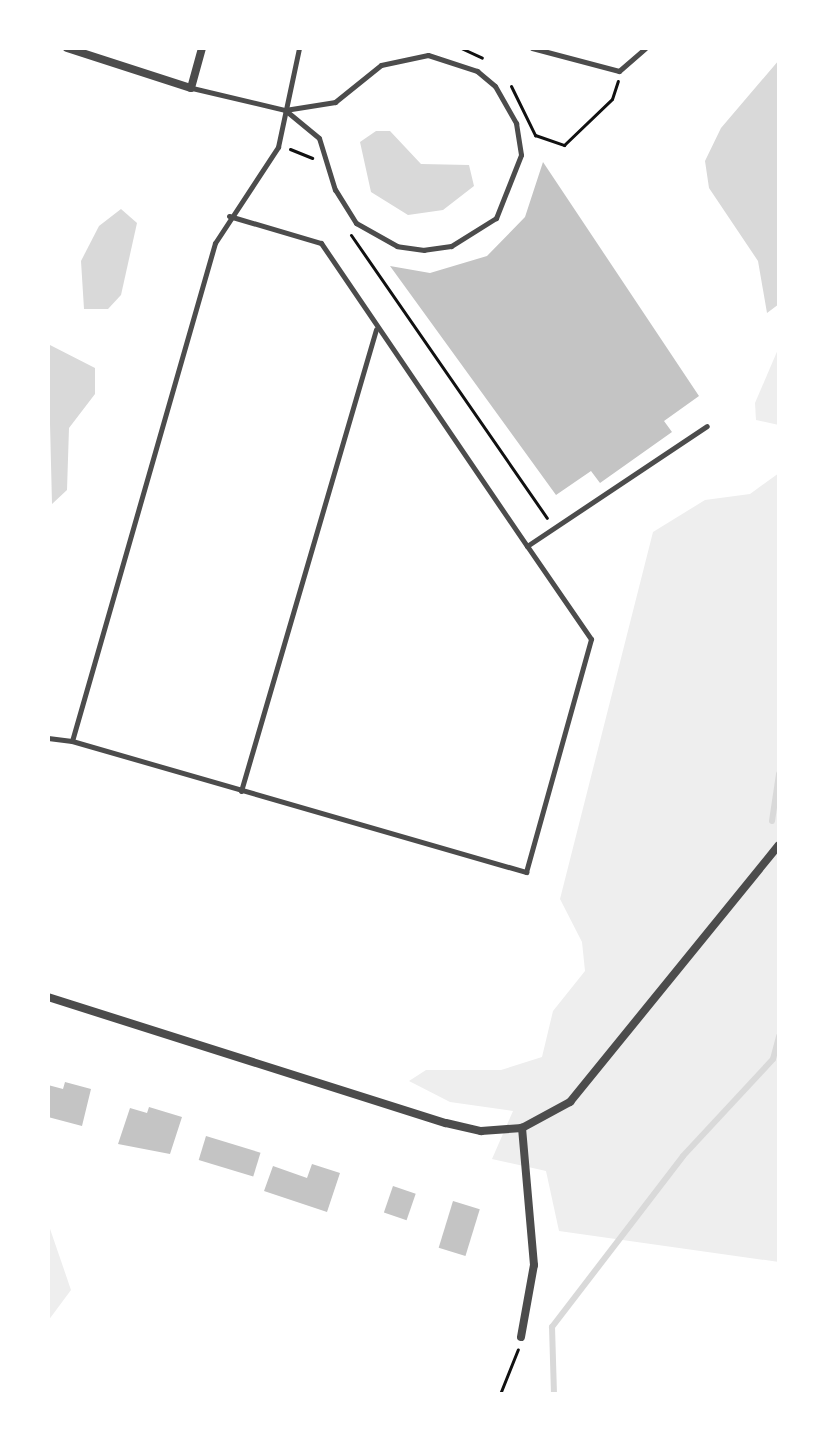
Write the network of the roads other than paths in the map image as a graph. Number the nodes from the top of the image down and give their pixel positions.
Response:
1 (67, 48) edge
2 (202, 48) edge
3 (299, 48) edge
4 (532, 48) edge
5 (645, 48) edge
6 (191, 88) junction
7 (285, 110) junction
8 (229, 216) junction
9 (376, 329) junction
10 (707, 426) dead end
11 (527, 546) junction
12 (48, 738) edge
13 (72, 741) junction
14 (241, 791) junction
15 (779, 845) edge
16 (48, 997) edge
17 (522, 1128) junction
18 (521, 1337) road end

1 - 6 street
2 - 6 street
3 - 7 lane
4 - 5 lane
6 - 7 lane
7 - 7 lane
7 - 8 lane
8 - 9 lane
8 - 13 lane
9 - 11 lane
9 - 14 lane
10 - 11 lane
11 - 14 lane
12 - 13 lane
13 - 14 lane
15 - 17 street
16 - 17 street
17 - 18 street

